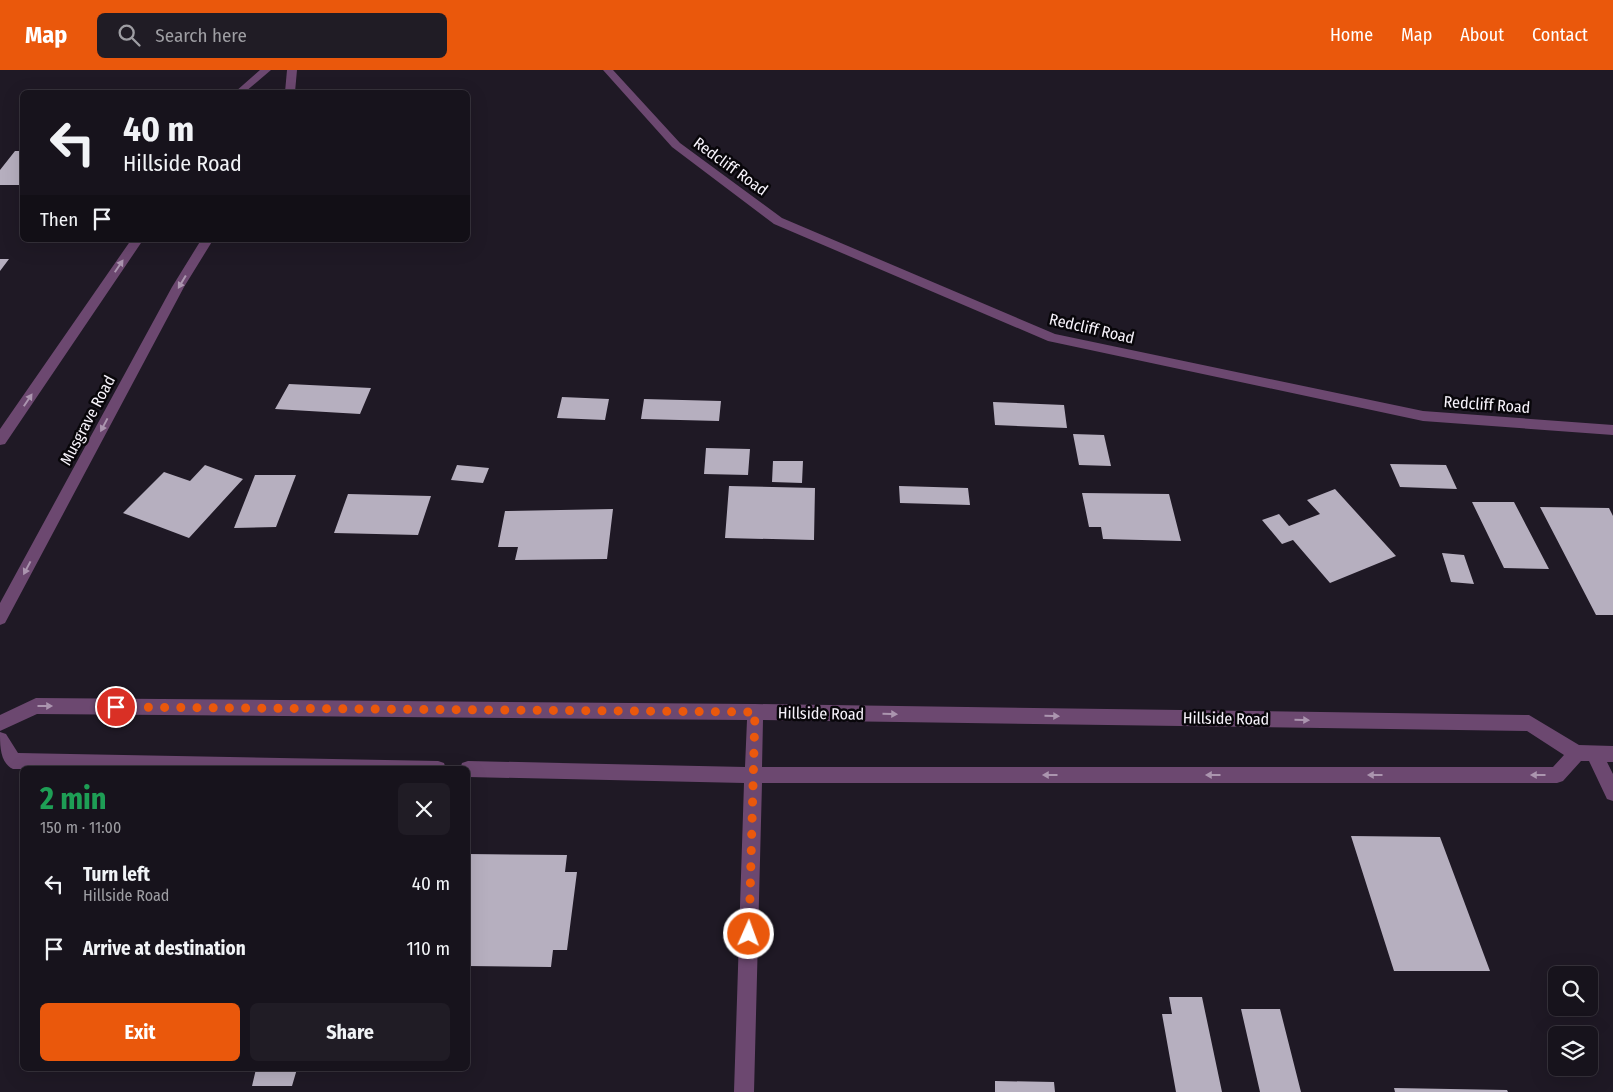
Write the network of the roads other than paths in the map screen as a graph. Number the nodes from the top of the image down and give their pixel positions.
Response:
1 (266, 70) edge
2 (292, 70) edge
3 (608, 70) edge
4 (242, 90) edge
5 (290, 90) edge
6 (136, 242) edge
7 (206, 242) edge
8 (1613, 430) edge
9 (0, 440) edge
10 (0, 618) edge
11 (755, 712) junction
12 (0, 723) edge
13 (0, 740) edge
14 (1577, 753) junction
15 (1594, 753) junction
16 (1613, 754) edge
17 (296, 766) edge
18 (470, 769) edge
19 (754, 775) junction
20 (1613, 794) edge
21 (744, 1092) edge

1 - 4 street
2 - 5 street
3 - 8 street, Redcliff Road
9 -> 6 street
7 -> 10 street, Musgrave Road
12 -> 11 street, Hillside Road
11 -> 14 street, Hillside Road
11 - 19 street
13 - 17 street
14 - 15 street
14 -> 19 street
15 - 16 street
15 - 20 street
18 - 19 street
19 - 21 street

